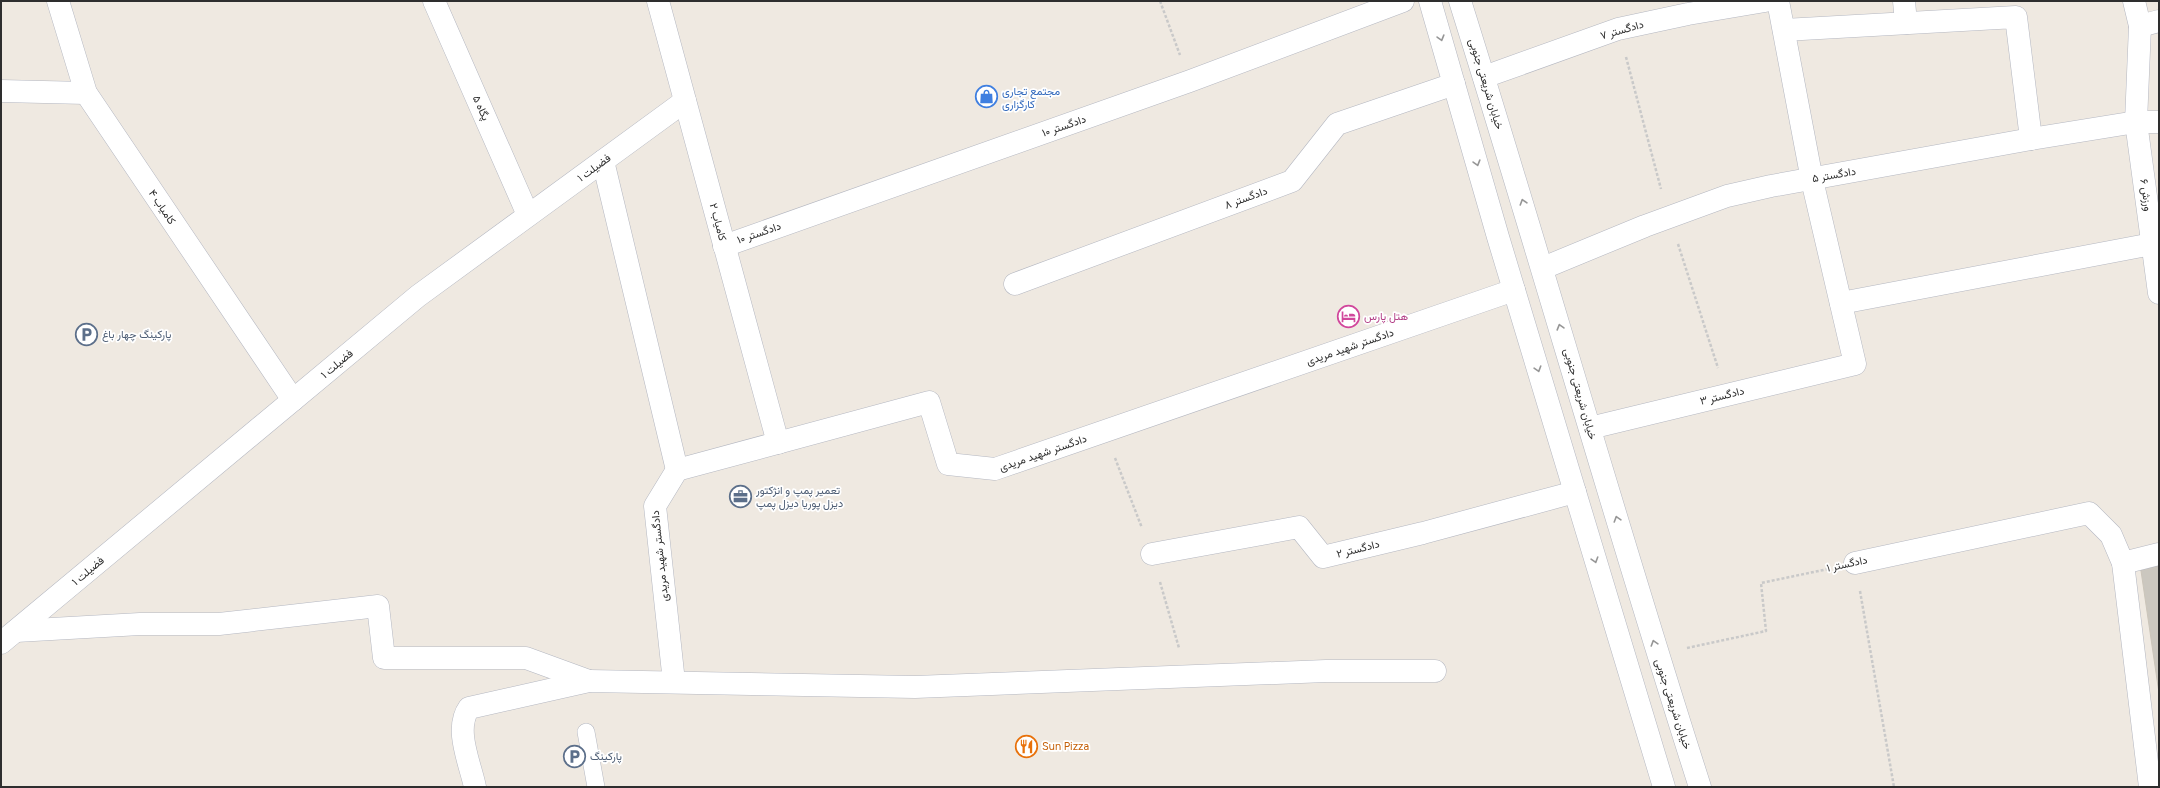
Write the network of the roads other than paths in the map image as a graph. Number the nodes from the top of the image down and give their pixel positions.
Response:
1 (58, 1) edge
2 (434, 1) edge
3 (658, 1) edge
4 (1403, 1) edge
5 (1430, 1) edge
6 (1460, 1) edge
7 (1766, 1) edge
8 (1778, 1) edge
9 (1904, 1) edge
10 (2134, 1) edge
11 (1906, 23) junction
12 (2149, 24) edge
13 (1784, 30) junction
14 (1484, 77) junction
15 (1454, 84) junction
16 (1, 91) edge
17 (86, 94) junction
18 (685, 101) junction
19 (2136, 122) junction
20 (2159, 122) edge
21 (2031, 139) junction
22 (603, 161) junction
23 (1812, 180) junction
24 (528, 215) junction
25 (2152, 244) junction
26 (724, 246) junction
27 (1543, 268) junction
28 (1015, 284) dead end
29 (2158, 284) edge
30 (1514, 290) junction
31 (1841, 303) junction
32 (293, 400) junction
33 (1590, 428) junction
34 (778, 443) junction
35 (677, 470) junction
36 (1575, 492) junction
37 (1152, 554) dead end
38 (2159, 554) edge
39 (1855, 563) road end
40 (2123, 563) junction
41 (8, 637) edge
42 (1436, 671) dead end
43 (589, 681) junction
44 (674, 682) junction
45 (586, 732) dead end
46 (476, 787) edge
47 (596, 787) edge
48 (1664, 787) edge
49 (1700, 787) edge
50 (2150, 787) edge

1 - 17 street, کامیاب ۴
2 - 24 street, پگاه ۵
3 - 18 street, کامیاب ۲
4 - 26 street, دادگستر ۱۰
5 -> 15 street
6 - 14 street, خیابان شریعتی جنوبی
7 - 14 street, دادگستر ۷
8 - 13 street
9 - 11 street
10 - 12 street, ورزش ۶
11 - 13 street
11 - 21 street
12 - 19 street, ورزش ۶
13 - 23 street
27 -> 14 street, خیابان شریعتی جنوبی
15 - 28 street, دادگستر ۸
15 -> 30 street
16 - 17 street
17 - 32 street, کامیاب ۴
18 - 22 street, فضیلت ۱
18 - 26 street, کامیاب ۲
19 - 20 street, دادگستر ۵
19 - 21 street, دادگستر ۵
19 - 25 street, ورزش ۶
21 - 23 street, دادگستر ۵
22 - 24 street, فضیلت ۱
22 - 35 street
23 - 27 street, دادگستر ۵
23 - 31 street
24 - 32 street, فضیلت ۱
25 - 29 street, ورزش ۶
25 - 31 street
26 - 34 street, کامیاب ۲
33 -> 27 street, خیابان شریعتی جنوبی
30 - 34 street, دادگستر شهید مریدی
30 -> 36 street
31 - 33 street, دادگستر ۳
32 - 41 street, فضیلت ۱
49 -> 33 street, خیابان شریعتی جنوبی
34 - 35 street, دادگستر شهید مریدی
35 - 44 street, دادگستر شهید مریدی
36 - 37 street, دادگستر ۲
36 -> 48 street
38 - 40 street
39 - 40 street, دادگستر ۱
40 - 50 street
41 - 43 street
42 - 44 street
43 - 44 street
43 - 46 street
45 - 47 lane

